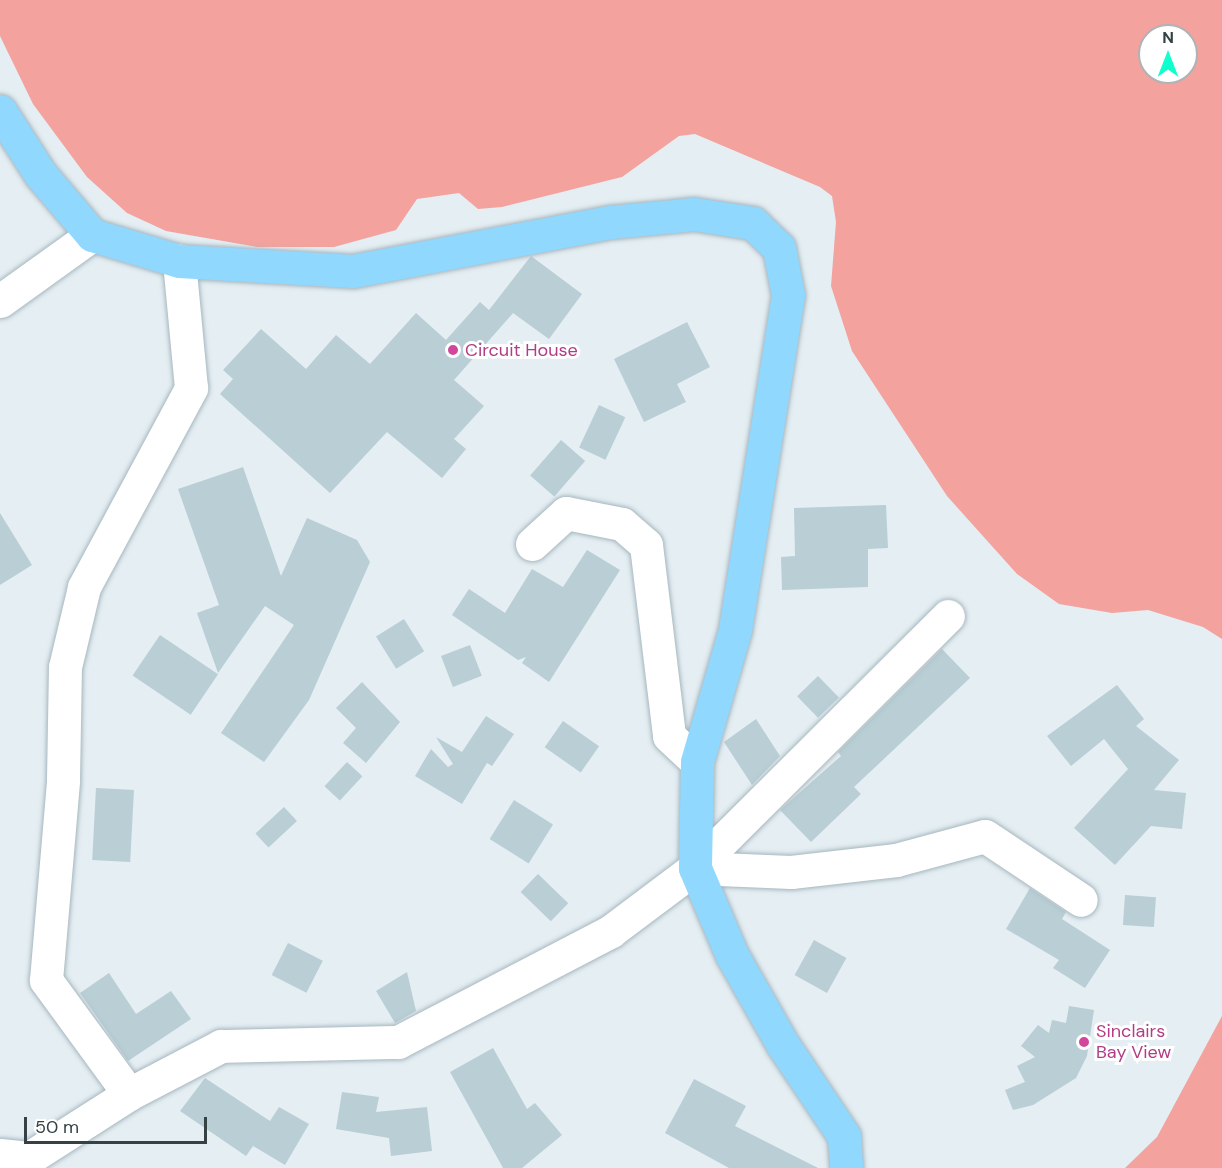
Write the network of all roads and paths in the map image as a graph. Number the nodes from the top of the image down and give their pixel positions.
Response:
1 (0, 111) edge
2 (92, 235) junction
3 (179, 261) junction
4 (0, 301) edge
5 (532, 543) dead end
6 (948, 616) dead end
7 (698, 762) junction
8 (695, 868) junction
9 (1081, 900) dead end
10 (129, 1094) junction
11 (0, 1155) edge
12 (846, 1168) edge

1 - 2 main road
2 - 3 main road
2 - 4 street
3 - 7 main road
3 - 10 street
5 - 7 street
6 - 8 street
7 - 8 main road
8 - 9 street
8 - 10 street
8 - 12 main road
10 - 11 street

